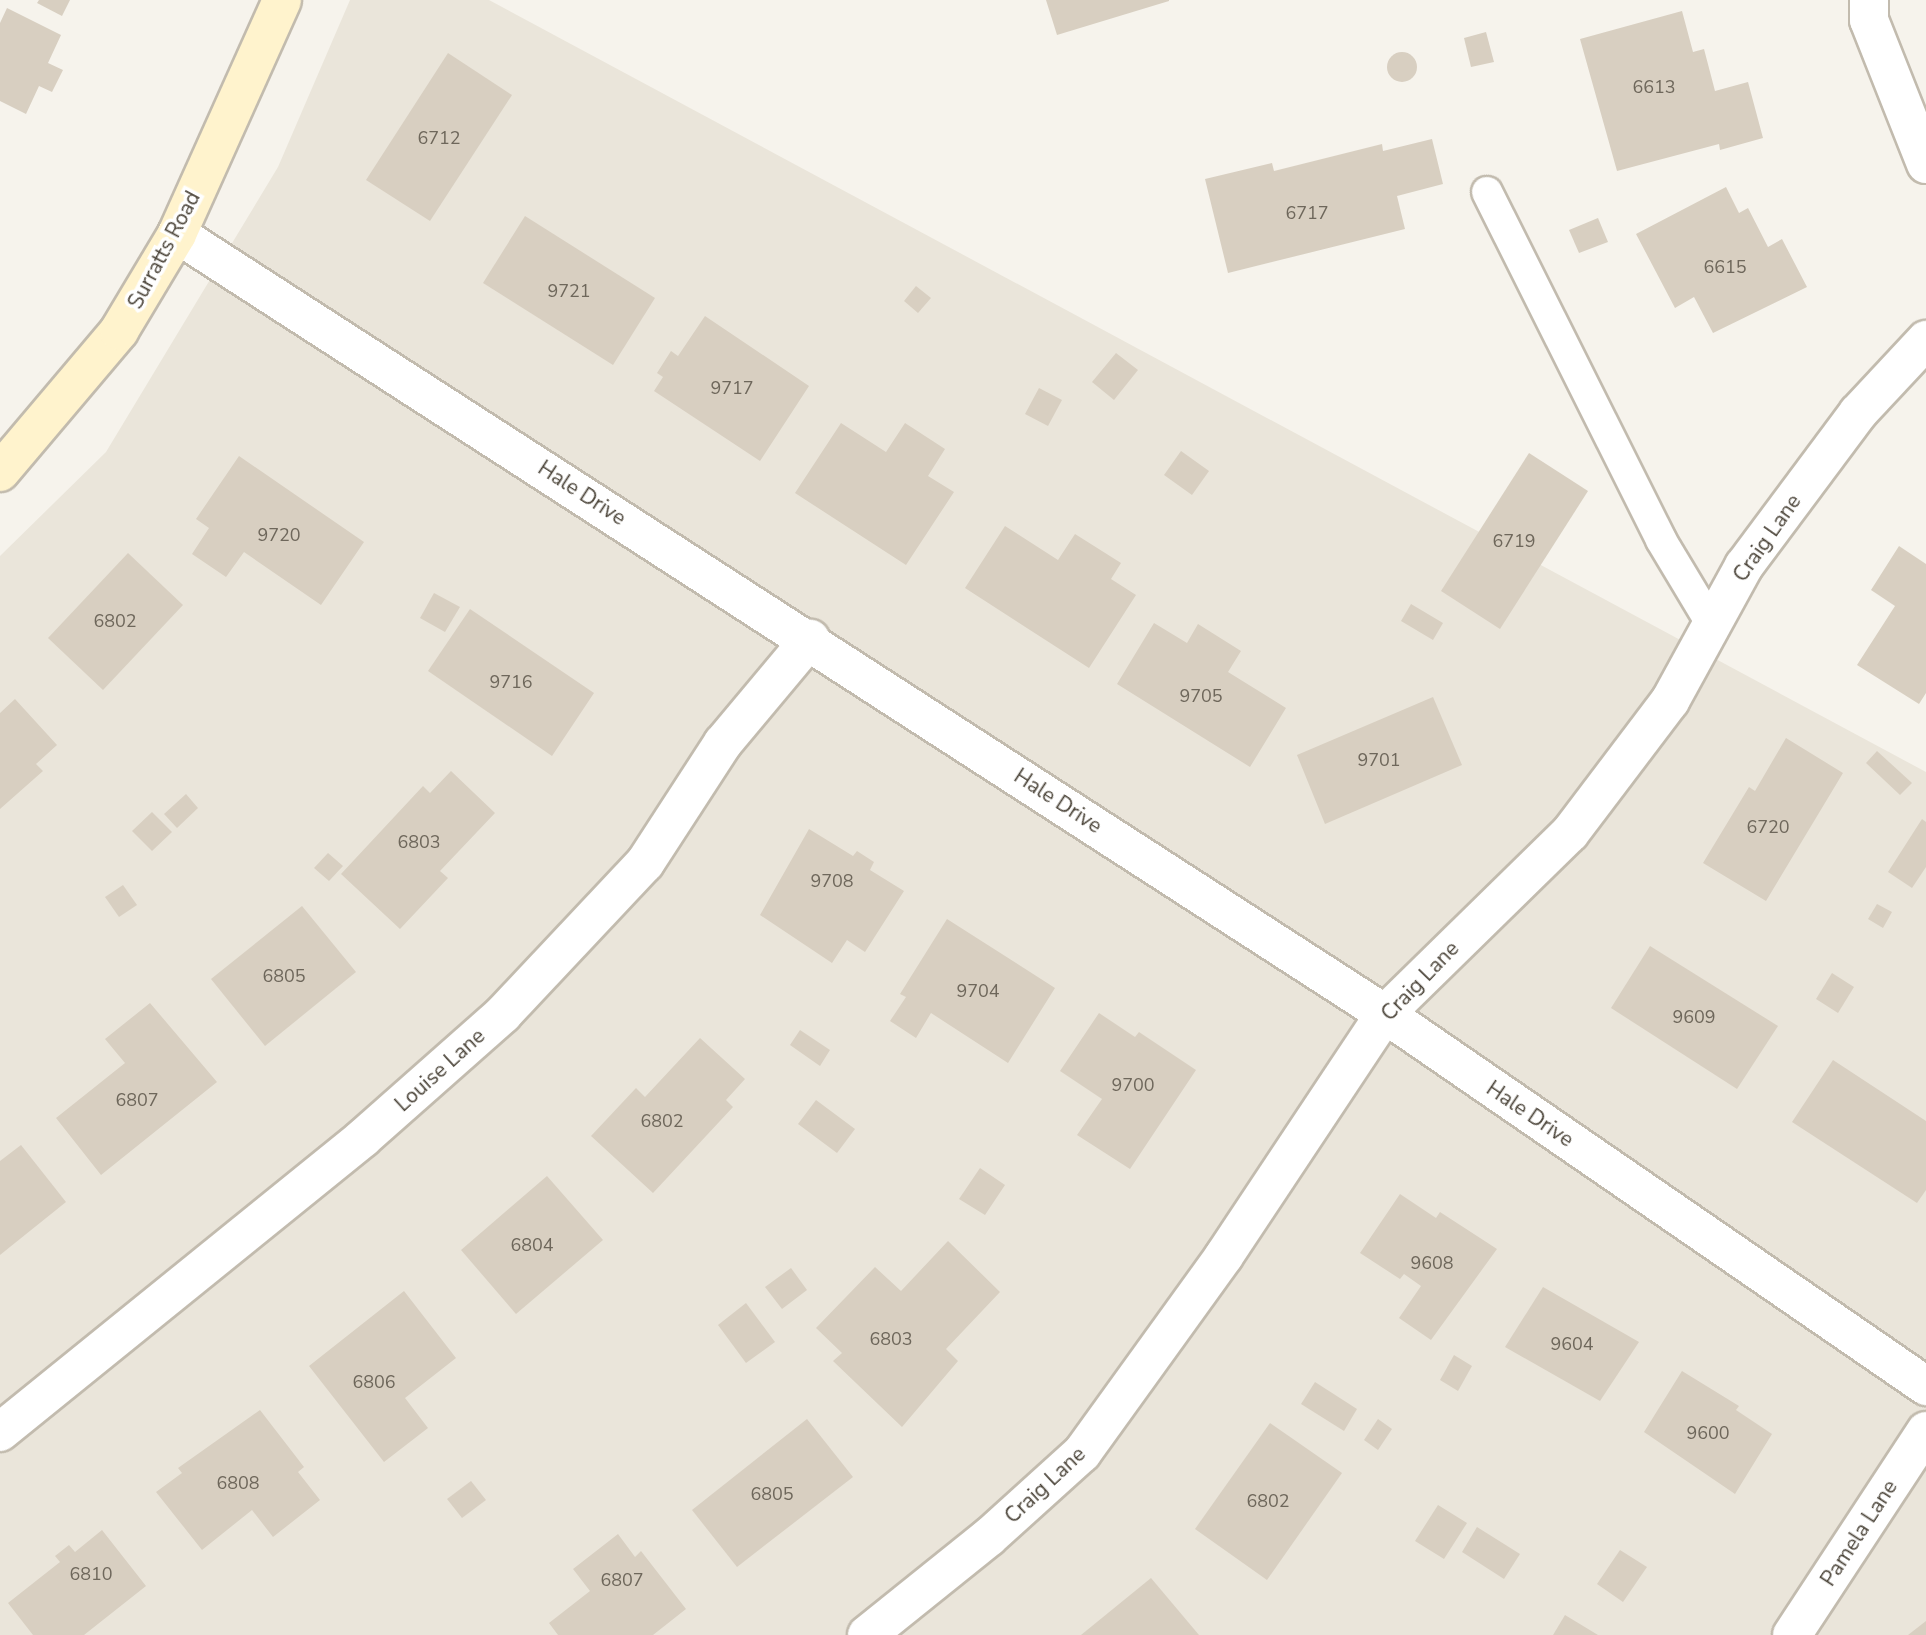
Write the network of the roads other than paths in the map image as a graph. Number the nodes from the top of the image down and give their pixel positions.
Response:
1 (282, 0) edge
2 (1869, 0) edge
3 (1926, 164) edge
4 (1487, 192) dead end
5 (177, 234) junction
6 (1926, 340) edge
7 (0, 472) edge
8 (1712, 625) junction
9 (810, 639) junction
10 (1385, 1014) junction
11 (1926, 1386) edge
12 (1926, 1431) edge
13 (0, 1432) edge
14 (867, 1635) edge
15 (1791, 1635) edge

1 - 5 main road, Surratts Road
2 - 3 street
4 - 8 lane
5 - 7 main road, Surratts Road
5 - 9 street, Hale Drive
6 - 8 street, Craig Lane
8 - 10 street, Craig Lane
9 - 10 street, Hale Drive
9 - 13 street, Louise Lane
10 - 11 street, Hale Drive
10 - 14 street, Craig Lane
12 - 15 street, Pamela Lane

